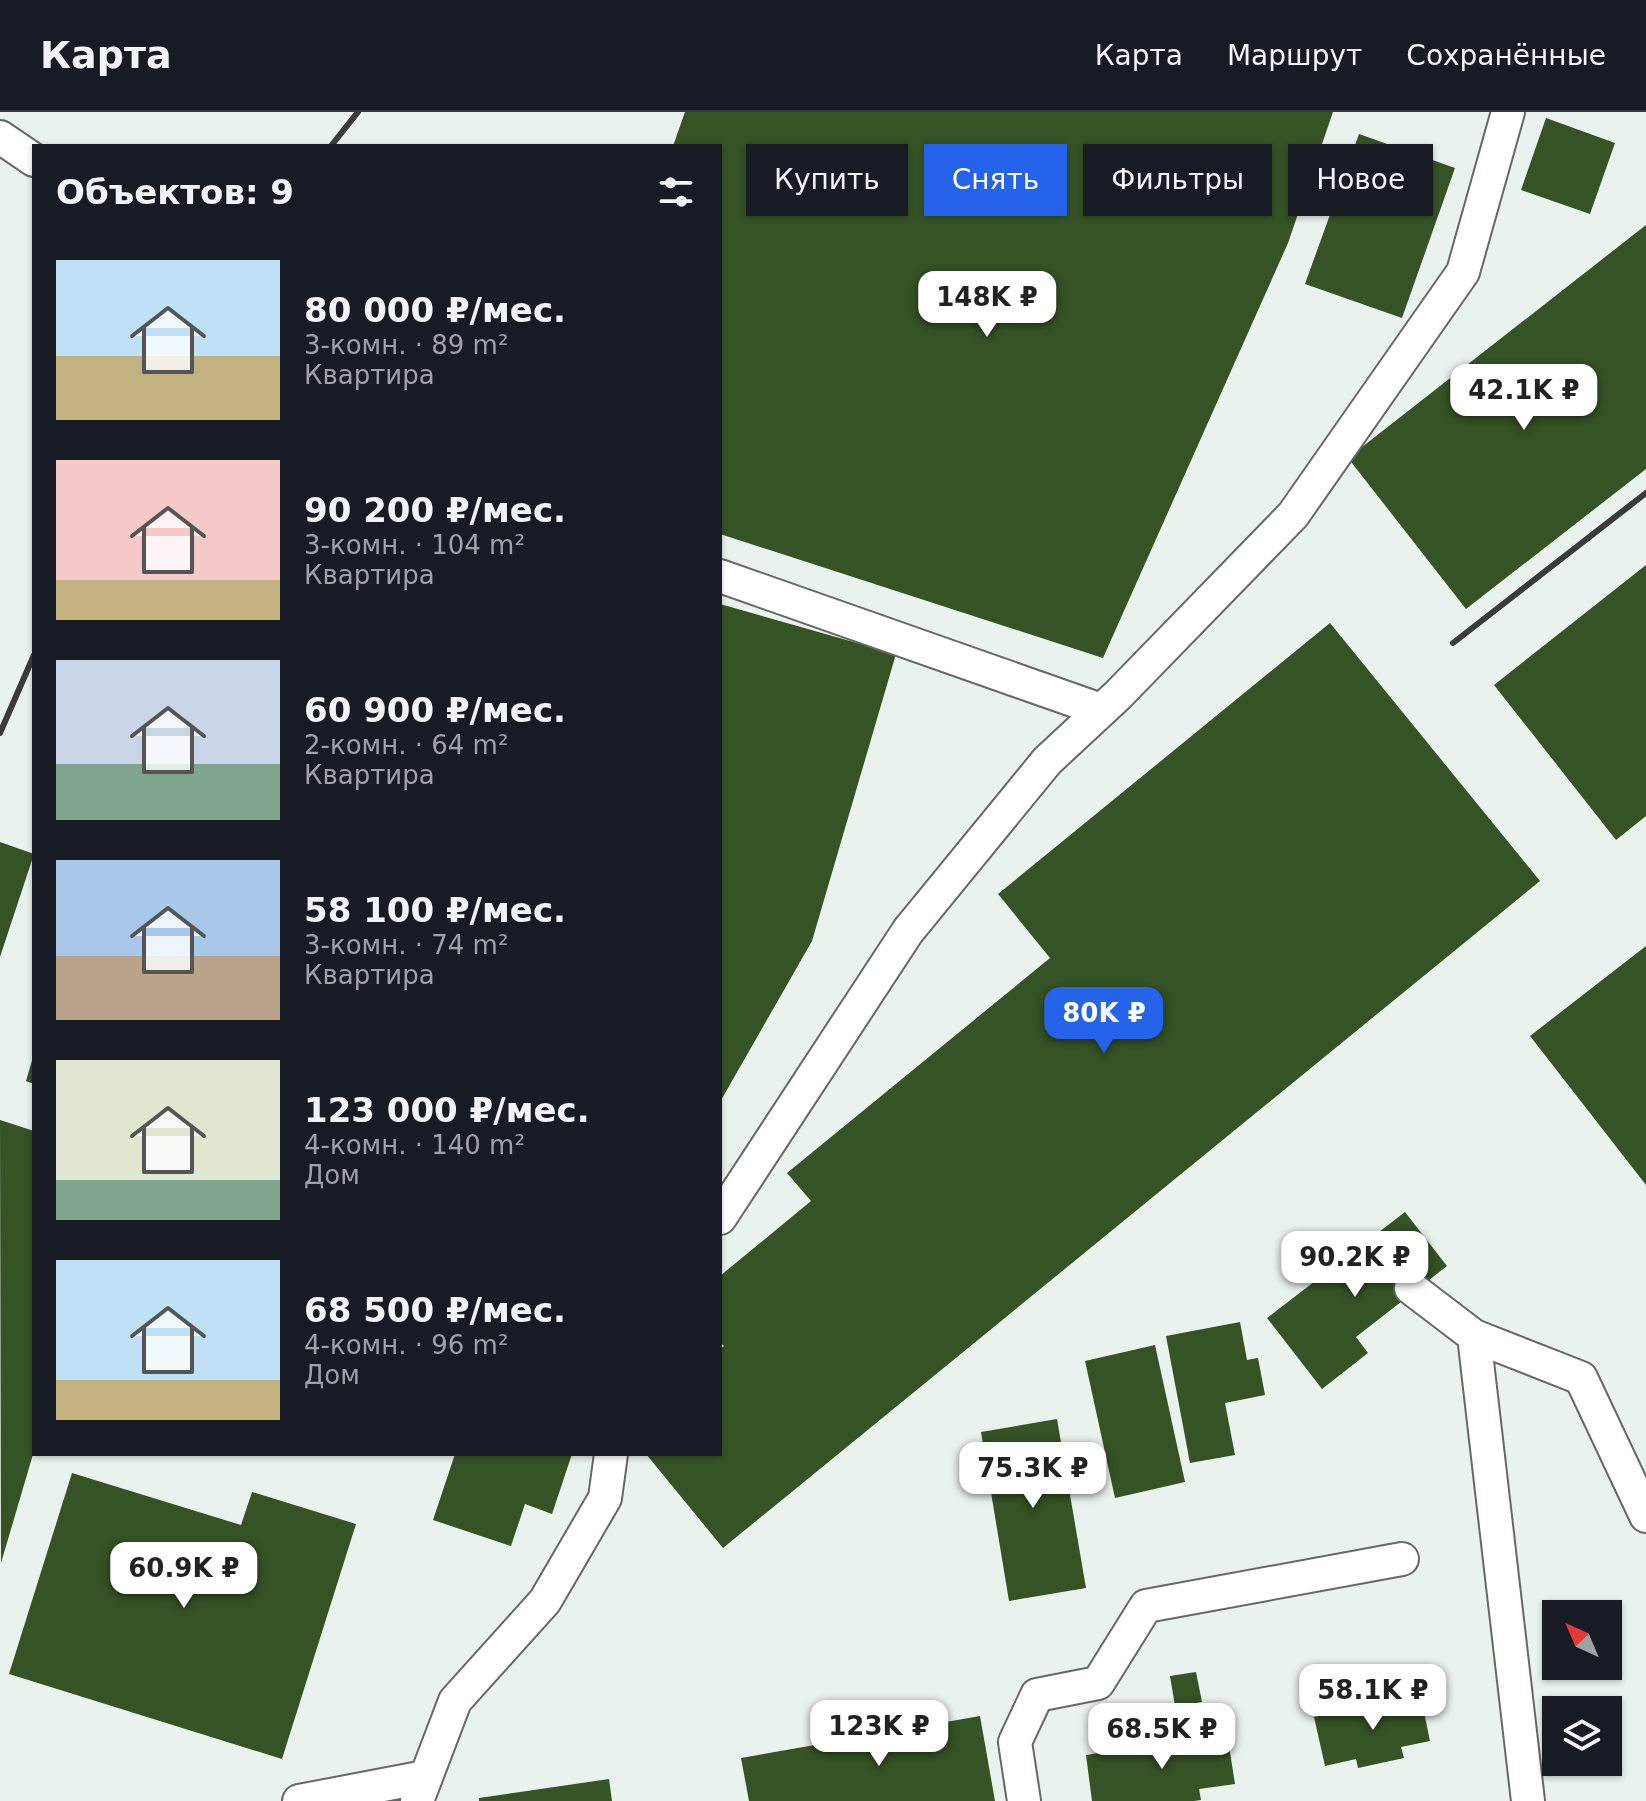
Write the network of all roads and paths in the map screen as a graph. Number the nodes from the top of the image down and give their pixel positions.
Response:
1 (1508, 112) edge
2 (0, 137) edge
3 (32, 159) edge
4 (722, 577) edge
5 (1101, 710) junction
6 (722, 1215) edge
7 (1411, 1288) dead end
8 (1474, 1336) junction
9 (611, 1456) edge
10 (1646, 1516) edge
11 (1402, 1559) dead end
12 (421, 1789) edge
13 (299, 1801) edge
14 (1024, 1801) edge
15 (1528, 1801) edge

1 - 5 lane
2 - 3 lane
4 - 5 lane
5 - 6 lane
7 - 8 lane
8 - 10 lane
8 - 15 lane
9 - 12 lane
11 - 14 lane
12 - 13 lane

